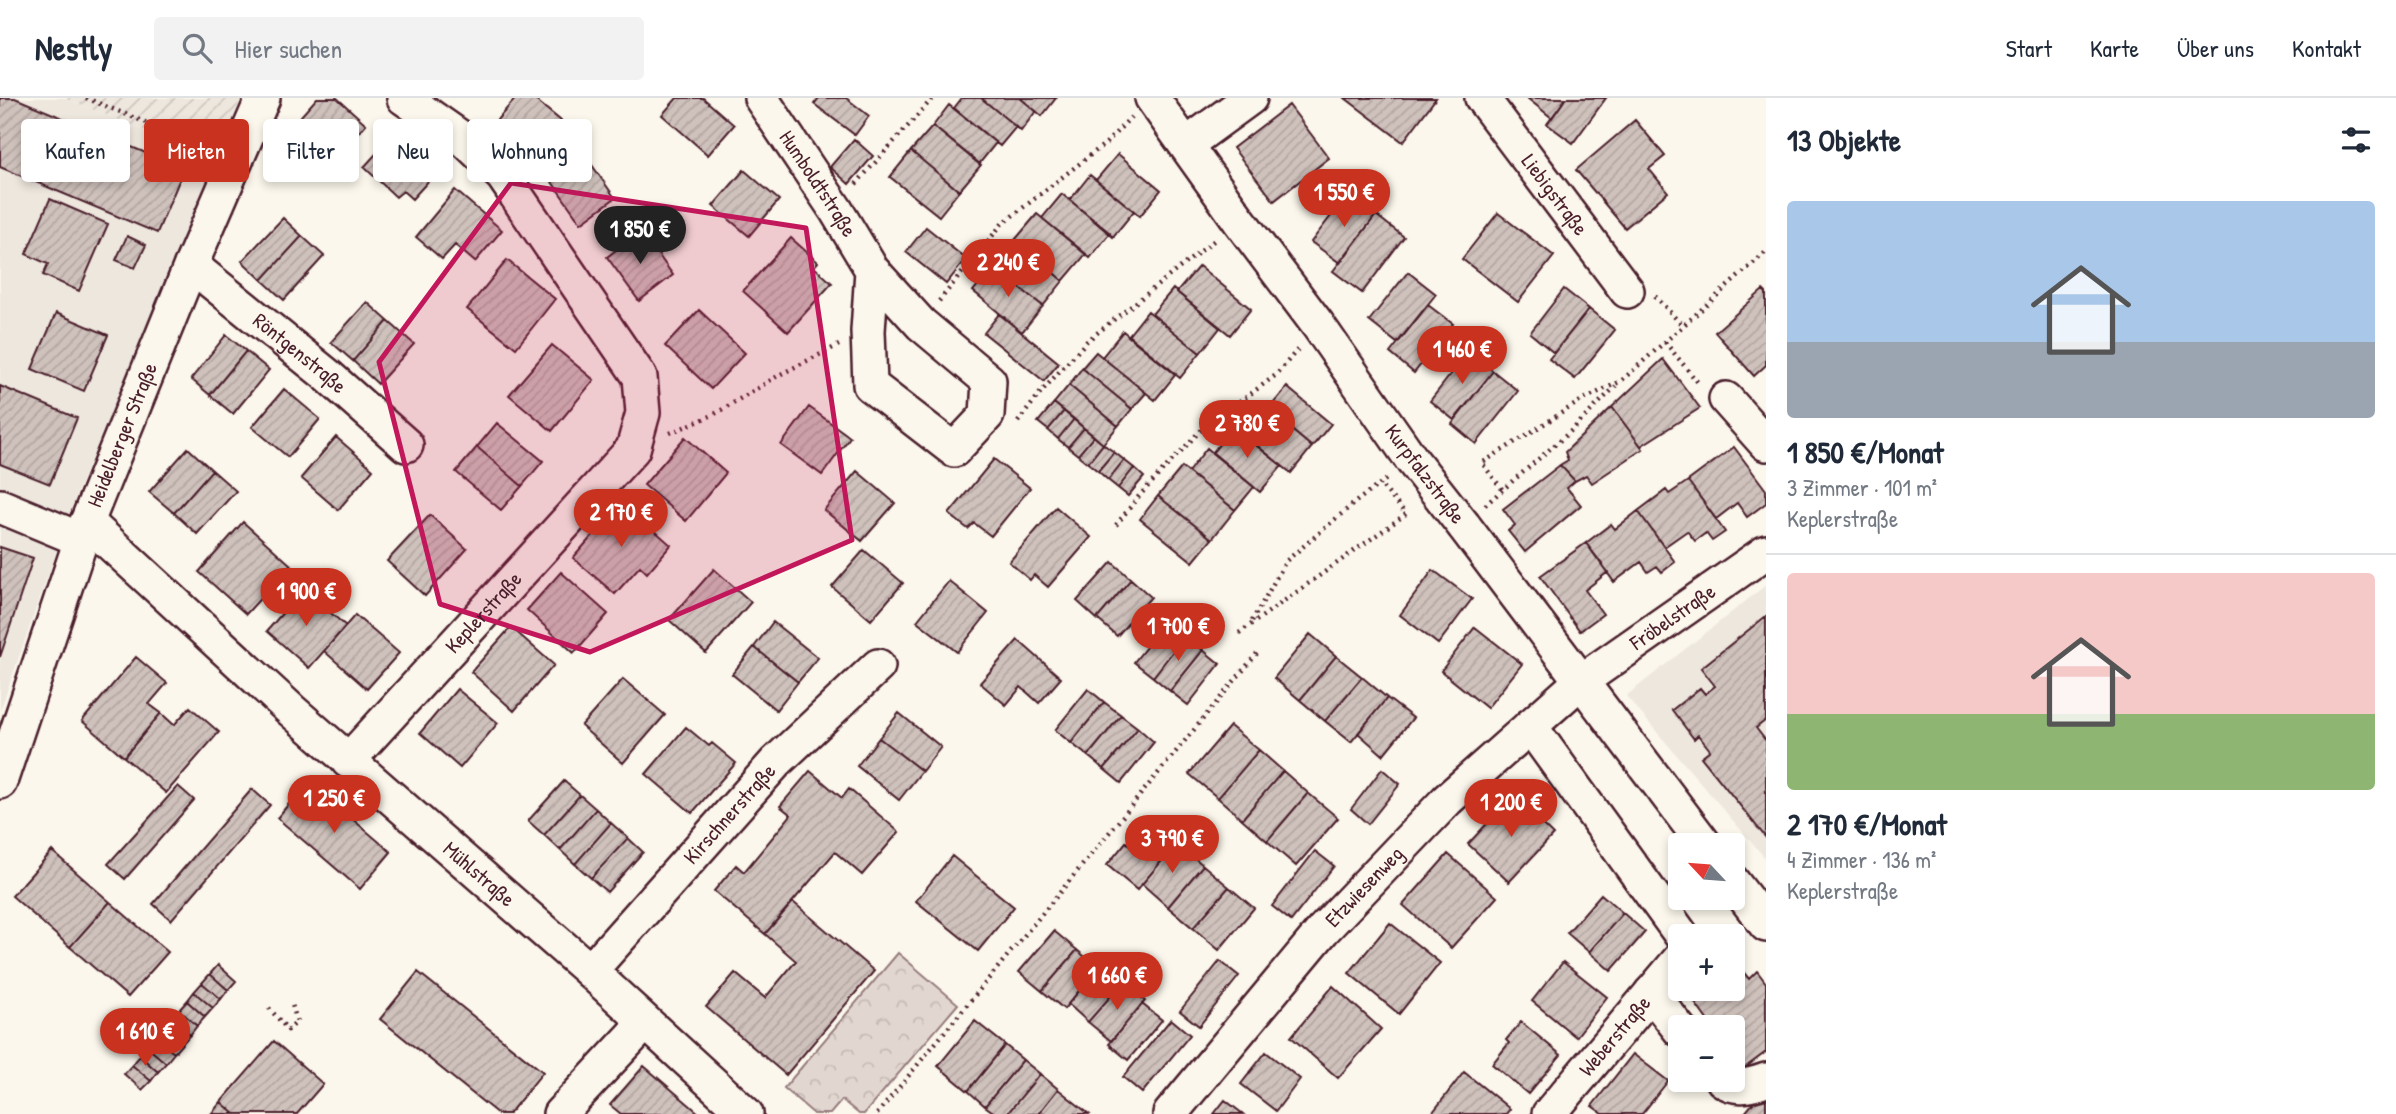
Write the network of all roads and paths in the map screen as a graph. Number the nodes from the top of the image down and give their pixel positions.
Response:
1 (86, 98) edge
2 (263, 98) edge
3 (404, 98) edge
4 (761, 98) edge
5 (933, 98) edge
6 (1152, 98) edge
7 (1251, 98) edge
8 (1482, 98) edge
9 (144, 122) edge
10 (249, 131) edge
11 (1186, 144) junction
12 (861, 178) dead end
13 (227, 182) edge
14 (1239, 220) junction
15 (1766, 252) edge
16 (191, 265) junction
17 (872, 270) junction
18 (956, 279) dead end
19 (1627, 291) dead end
20 (1318, 325) junction
21 (868, 331) junction
22 (1665, 342) junction
23 (1621, 381) junction
24 (1726, 399) joint
25 (1016, 425) dead end
26 (1766, 444) edge
27 (406, 445) dead end
28 (633, 449) junction
29 (1412, 460) junction
30 (1380, 484) junction
31 (1502, 489) junction
32 (0, 506) edge
33 (1116, 526) dead end
34 (1464, 526) junction
35 (85, 531) junction
36 (1766, 552) edge
37 (1252, 622) junction
38 (1239, 633) dead end
39 (1259, 651) dead end
40 (878, 666) dead end
41 (1580, 682) junction
42 (1530, 726) junction
43 (348, 761) junction
44 (0, 782) edge
45 (1696, 833) edge
46 (1745, 898) edge
47 (1673, 924) edge
48 (1766, 925) edge
49 (590, 971) junction
50 (1668, 973) edge
51 (1651, 993) junction
52 (291, 1002) dead end
53 (269, 1008) dead end
54 (1668, 1015) edge
55 (644, 1024) junction
56 (1766, 1080) edge
57 (1745, 1087) edge
58 (560, 1114) edge
59 (746, 1114) edge
60 (877, 1114) edge
61 (1170, 1114) edge
62 (1549, 1114) edge

1 - 9 path
2 - 10 street, Heidelberger Straße
3 - 28 street, Keplerstraße
4 - 17 street, Humboldtstraße
5 - 12 path
6 - 11 street, Kurpfalzstraße
6 - 18 path
7 - 11 street
8 - 19 street, Liebigstraße
11 - 14 street, Kurpfalzstraße
13 - 16 street, Heidelberger Straße
14 - 20 street, Kurpfalzstraße
14 - 25 path
15 - 22 path
16 - 27 street, Röntgenstraße
16 - 35 street, Heidelberger Straße
17 - 21 street, Humboldtstraße
17 - 21 street, Humboldtstraße
20 - 29 street, Kurpfalzstraße
20 - 33 path
21 - 28 path
22 - 23 path
22 - 24 path
23 - 31 path
23 - 31 path
24 - 26 street
28 - 43 street, Keplerstraße
29 - 30 path
29 - 34 street, Kurpfalzstraße, bridge
30 - 37 path
30 - 37 path
31 - 34 path
32 - 35 street, Mühlstraße
34 - 41 street, Kurpfalzstraße
35 - 43 street, Mühlstraße
35 - 44 street, Heidelberger Straße
36 - 41 street, Fröbelstraße
37 - 38 path
39 - 60 path
40 - 49 street, Kirschnerstraße
41 - 42 street, Etzwiesenweg
41 - 45 street, Kurpfalzstraße
42 - 47 street
42 - 61 street, Etzwiesenweg
43 - 49 street, Mühlstraße
46 - 48 street
49 - 55 street, Mühlstraße
50 - 51 street, Weberstraße
51 - 54 street
51 - 62 street, Weberstraße
52 - 53 path
55 - 58 street
55 - 59 street, Mühlstraße
56 - 57 street

